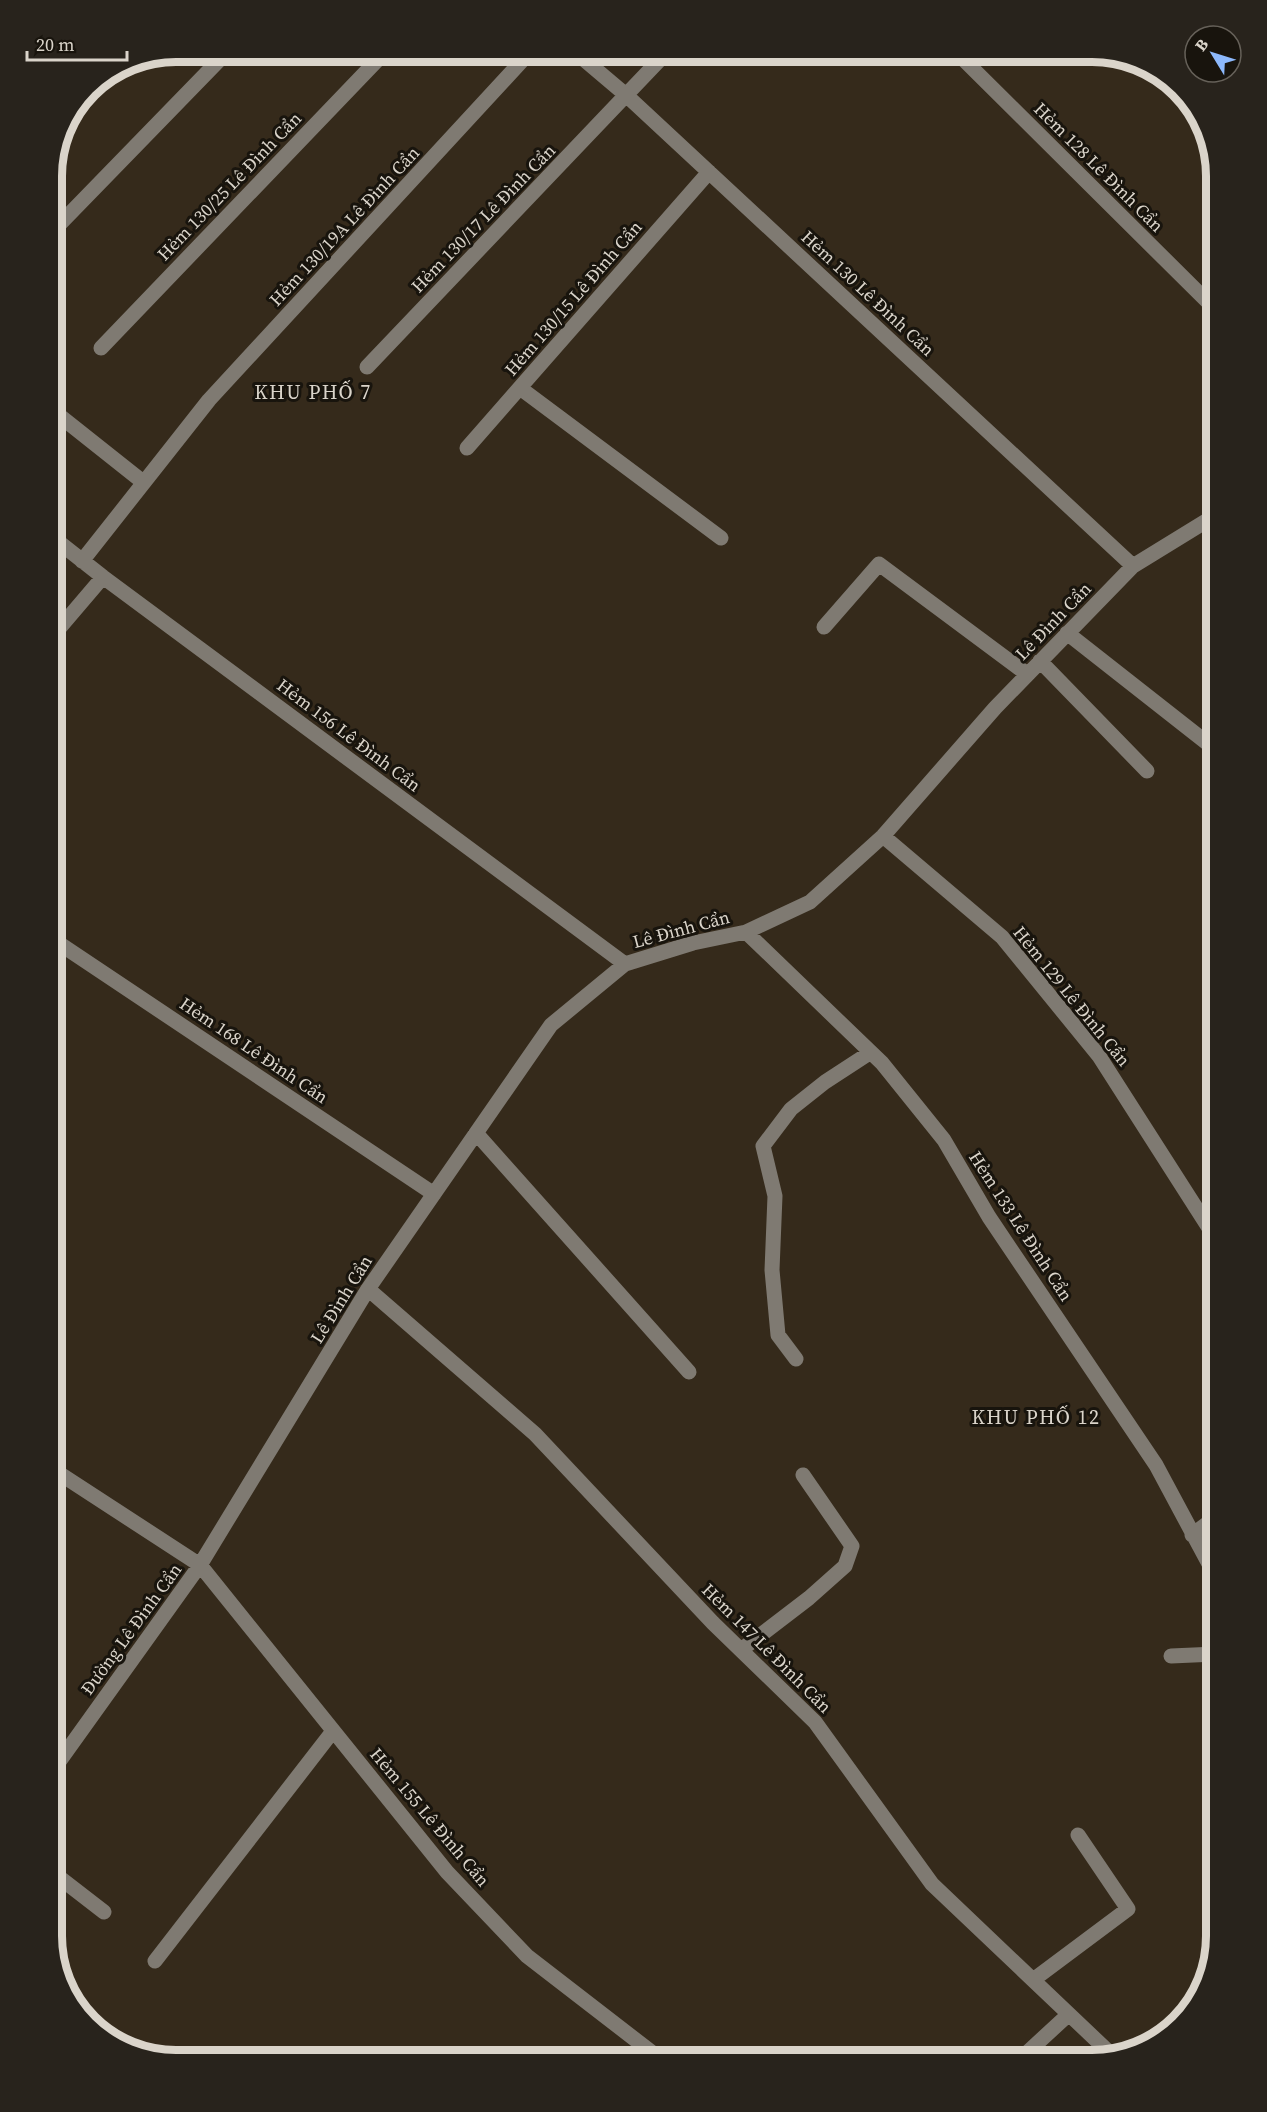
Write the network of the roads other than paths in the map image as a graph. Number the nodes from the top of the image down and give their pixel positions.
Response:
1 (217, 62) edge
2 (375, 62) edge
3 (521, 62) edge
4 (587, 62) edge
5 (658, 62) edge
6 (966, 62) edge
7 (626, 95) junction
8 (709, 172) junction
9 (62, 222) edge
10 (1206, 300) edge
11 (101, 348) dead end
12 (367, 367) dead end
13 (520, 388) junction
14 (62, 418) edge
15 (466, 448) dead end
16 (143, 482) junction
17 (1206, 521) edge
18 (721, 538) dead end
19 (62, 545) edge
20 (82, 561) junction
21 (1133, 566) junction
22 (103, 577) junction
23 (62, 625) edge
24 (824, 627) dead end
25 (1067, 633) junction
26 (1040, 661) junction
27 (1027, 674) junction
28 (1206, 742) edge
29 (1147, 771) dead end
30 (883, 836) junction
31 (746, 932) junction
32 (62, 949) edge
33 (625, 964) junction
34 (871, 1052) junction
35 (476, 1133) junction
36 (434, 1194) junction
37 (1206, 1223) edge
38 (368, 1289) junction
39 (796, 1359) dead end
40 (689, 1371) dead end
41 (62, 1475) edge
42 (803, 1475) dead end
43 (1206, 1524) edge
44 (1192, 1535) junction
45 (1206, 1560) edge
46 (200, 1565) junction
47 (741, 1650) junction
48 (1206, 1654) edge
49 (1171, 1656) dead end
50 (333, 1731) junction
51 (62, 1758) edge
52 (1078, 1834) dead end
53 (62, 1880) edge
54 (104, 1912) dead end
55 (155, 1961) dead end
56 (1032, 1980) junction
57 (1069, 2014) junction
58 (649, 2050) edge
59 (1030, 2050) edge
60 (1107, 2050) edge

1 - 9 street
2 - 11 street, Hẻm 130/25 Lê Đình Cẩn
3 - 16 street, Hẻm 130/19A Lê Đình Cẩn
4 - 7 street, Hẻm 130 Lê Đình Cẩn
5 - 7 street, Hẻm 130/17 Lê Đình Cẩn
6 - 10 street, Hẻm 128 Lê Đình Cẩn
7 - 8 street, Hẻm 130 Lê Đình Cẩn
7 - 12 street, Hẻm 130/17 Lê Đình Cẩn
8 - 13 street, Hẻm 130/15 Lê Đình Cẩn
8 - 21 street, Hẻm 130 Lê Đình Cẩn
13 - 15 street, Hẻm 130/15 Lê Đình Cẩn
13 - 18 street
14 - 16 street
16 - 20 street, Hẻm 130/19A Lê Đình Cẩn
17 - 21 street, Lê Đình Cẩn
19 - 20 street, Hẻm 156 Lê Đình Cẩn
20 - 22 street, Hẻm 156 Lê Đình Cẩn
21 - 25 street, Lê Đình Cẩn
22 - 23 street
22 - 33 street, Hẻm 156 Lê Đình Cẩn
24 - 27 street
25 - 26 street, Lê Đình Cẩn
25 - 28 street
26 - 27 street, Lê Đình Cẩn
26 - 29 street
27 - 30 street, Lê Đình Cẩn
30 - 31 street, Lê Đình Cẩn
30 - 37 street, Hẻm 129 Lê Đình Cẩn
31 - 33 street, Lê Đình Cẩn
31 - 34 street, Hẻm 133 Lê Đình Cẩn
32 - 36 street, Hẻm 168 Lê Đình Cẩn
33 - 35 street, Lê Đình Cẩn
34 - 39 street
34 - 44 street, Hẻm 133 Lê Đình Cẩn
35 - 36 street, Lê Đình Cẩn
35 - 40 street
36 - 38 street, Lê Đình Cẩn
38 - 46 street, Lê Đình Cẩn
38 - 47 street, Hẻm 147 Lê Đình Cẩn
41 - 46 street, Hẻm 155 Lê Đình Cẩn
42 - 47 street
43 - 44 street
44 - 45 street, Hẻm 133 Lê Đình Cẩn
46 - 50 street, Hẻm 155 Lê Đình Cẩn
46 - 51 street, Đường Lê Đình Cẩn
47 - 56 street, Hẻm 147 Lê Đình Cẩn
48 - 49 street
50 - 55 street
50 - 58 street, Hẻm 155 Lê Đình Cẩn
52 - 56 street
53 - 54 street
56 - 57 street, Hẻm 147 Lê Đình Cẩn
57 - 59 street
57 - 60 street, Hẻm 147 Lê Đình Cẩn

